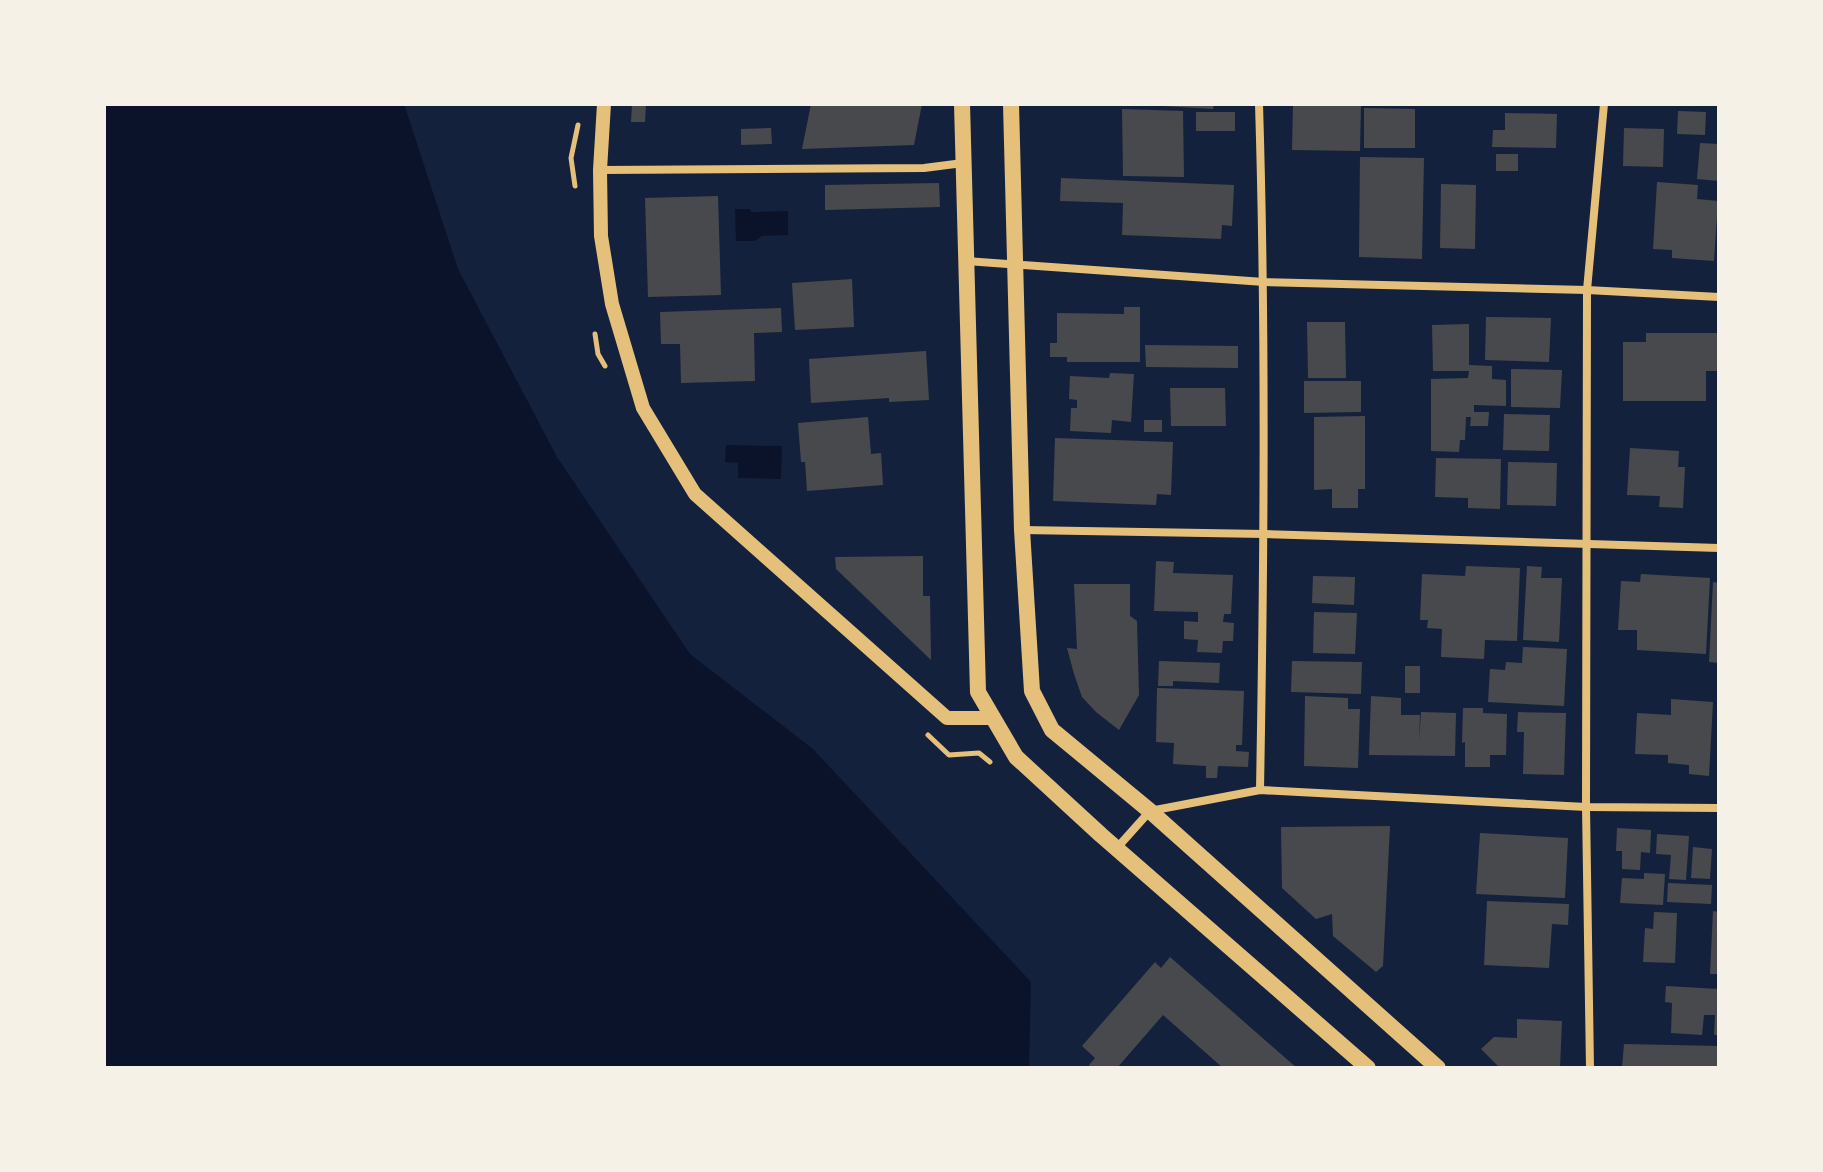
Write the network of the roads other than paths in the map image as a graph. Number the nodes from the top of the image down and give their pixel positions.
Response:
1 (604, 104) edge
2 (962, 104) edge
3 (1011, 104) edge
4 (1259, 104) edge
5 (1604, 104) edge
6 (963, 163) junction
7 (600, 170) junction
8 (965, 261) junction
9 (1017, 263) junction
10 (1264, 282) junction
11 (1587, 290) junction
12 (1719, 297) edge
13 (1022, 530) junction
14 (1265, 534) junction
15 (1586, 544) junction
16 (1719, 548) edge
17 (992, 718) junction
18 (1260, 790) junction
19 (1586, 807) junction
20 (1719, 808) edge
21 (1150, 811) junction
22 (1116, 849) junction
23 (1368, 1068) edge
24 (1438, 1068) edge
25 (1590, 1068) edge

1 - 7 street
2 - 6 main road
3 - 9 main road
4 - 10 street
5 - 11 street
6 - 7 street
6 - 8 main road
7 - 17 street
8 - 9 street
8 - 17 main road
9 - 10 street
9 - 13 main road
10 - 11 street
10 - 14 street
11 - 12 street
11 - 15 street
13 - 14 street
13 - 21 main road
14 - 15 street
14 - 18 street
15 - 16 street
15 - 19 street
17 - 22 main road
18 - 19 street
18 - 21 street
19 - 20 street
19 - 25 street
21 - 22 street
21 - 24 main road
22 - 23 main road

